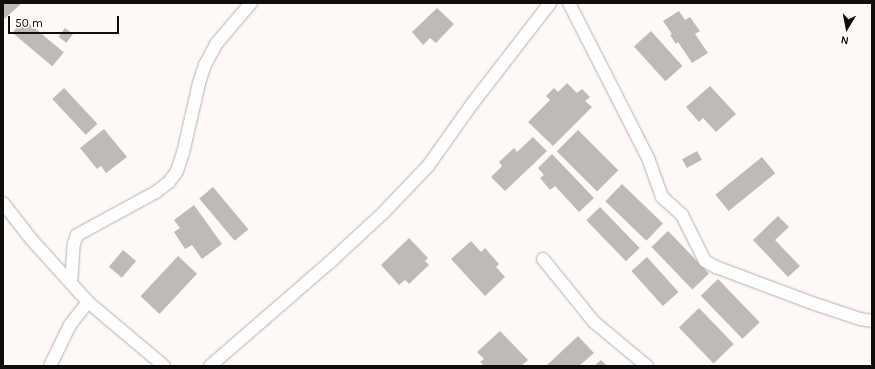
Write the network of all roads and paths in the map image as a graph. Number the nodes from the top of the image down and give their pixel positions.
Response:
1 (251, 3) edge
2 (550, 3) edge
3 (570, 3) edge
4 (3, 203) edge
5 (543, 259) dead end
6 (70, 283) junction
7 (88, 302) junction
8 (872, 321) edge
9 (50, 366) edge
10 (164, 366) edge
11 (210, 366) edge
12 (647, 366) edge

1 - 6 street
2 - 11 street
3 - 8 street
4 - 6 street
5 - 12 street
6 - 7 street
7 - 9 street
7 - 10 street

